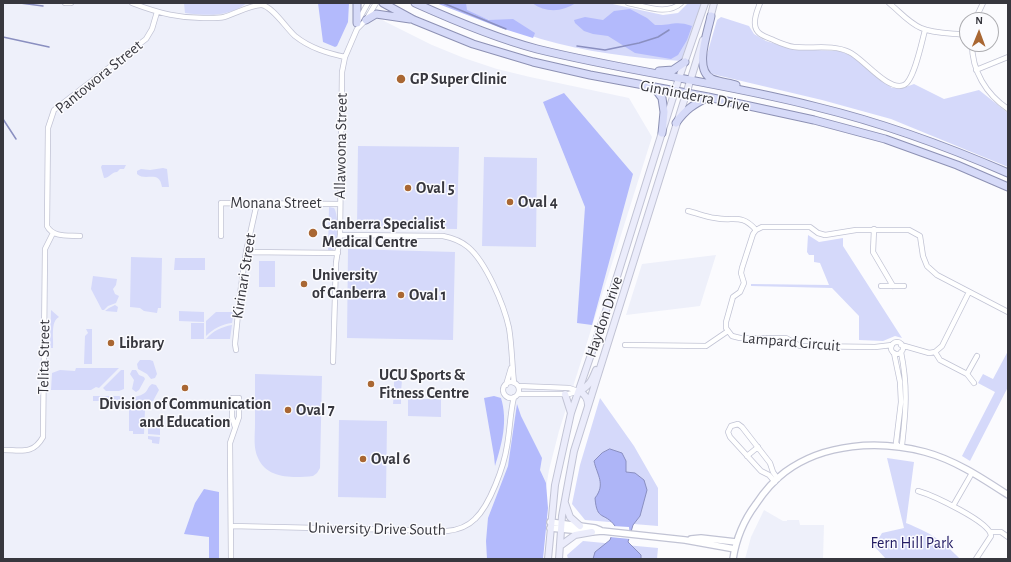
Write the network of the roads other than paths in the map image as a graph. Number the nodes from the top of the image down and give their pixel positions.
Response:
1 (65, 3) edge
2 (71, 3) edge
3 (132, 3) edge
4 (357, 3) edge
5 (368, 3) edge
6 (376, 3) edge
7 (382, 3) edge
8 (415, 3) edge
9 (628, 3) edge
10 (680, 3) edge
11 (705, 3) edge
12 (714, 3) edge
13 (760, 3) edge
14 (889, 3) edge
15 (260, 4) edge
16 (157, 12) junction
17 (711, 16) junction
18 (366, 20) junction
19 (414, 20) junction
20 (357, 26) junction
21 (925, 30) junction
22 (959, 33) edge
23 (973, 52) edge
24 (346, 57) junction
25 (1008, 57) edge
26 (685, 62) junction
27 (976, 70) junction
28 (644, 71) junction
29 (679, 78) junction
30 (689, 80) junction
31 (654, 87) junction
32 (675, 91) junction
33 (685, 93) junction
34 (708, 97) junction
35 (817, 107) junction
36 (1008, 109) edge
37 (676, 123) junction
38 (662, 133) junction
39 (1008, 173) edge
40 (1008, 187) edge
41 (257, 203) junction
42 (340, 204) junction
43 (688, 211) dead end
44 (874, 229) junction
45 (756, 230) junction
46 (53, 233) junction
47 (340, 234) junction
48 (80, 236) dead end
49 (221, 236) dead end
50 (246, 252) junction
51 (338, 253) junction
52 (881, 286) dead end
53 (893, 286) junction
54 (904, 286) dead end
55 (969, 292) junction
56 (1008, 312) edge
57 (728, 331) junction
58 (901, 344) junction
59 (625, 345) dead end
60 (892, 345) junction
61 (875, 347) junction
62 (914, 348) junction
63 (236, 350) dead end
64 (606, 351) junction
65 (892, 352) junction
66 (901, 352) junction
67 (935, 352) junction
68 (977, 356) dead end
69 (333, 362) dead end
70 (512, 364) junction
71 (967, 374) junction
72 (974, 383) dead end
73 (506, 385) junction
74 (516, 385) junction
75 (579, 391) junction
76 (565, 394) junction
77 (516, 396) junction
78 (508, 397) junction
79 (904, 402) junction
80 (588, 408) junction
81 (511, 409) junction
82 (571, 413) junction
83 (236, 427) junction
84 (899, 447) junction
85 (758, 448) junction
86 (3, 450) edge
87 (747, 456) junction
88 (972, 473) junction
89 (776, 480) junction
90 (918, 491) dead end
91 (1008, 495) edge
92 (565, 502) junction
93 (953, 506) junction
94 (550, 525) junction
95 (231, 526) junction
96 (561, 526) junction
97 (580, 526) junction
98 (602, 531) junction
99 (592, 532) junction
100 (991, 532) junction
101 (1008, 537) edge
102 (685, 540) junction
103 (736, 542) junction
104 (560, 546) junction
105 (735, 549) junction
106 (231, 559) edge
107 (548, 559) edge
108 (559, 559) edge
109 (733, 559) edge
110 (976, 559) edge

1 - 2 street
3 - 16 street
4 - 20 main road
5 - 20 street, Allawoona Street
6 - 18 street, Allawoona Street
7 - 19 main road, Ginninderra Drive
8 - 28 main road, Ginninderra Drive
9 - 10 street
11 - 26 main road, Haydon Drive
12 - 17 main road, Haydon Drive
13 - 21 street
14 - 21 street
15 - 16 street
15 - 24 street
16 - 46 street, Pantowora Street
17 - 30 main road, Haydon Drive
17 - 35 main road
18 - 19 main road
18 - 20 street, Allawoona Street
19 - 31 main road, Ginninderra Drive
20 - 24 street, Allawoona Street
21 - 22 street
23 - 27 street
24 - 42 street, Allawoona Street
25 - 27 street
26 - 28 main road
26 - 29 main road, Haydon Drive
27 - 36 street
28 - 29 main road, Ginninderra Drive
29 - 30 main road, Ginninderra Drive
29 - 32 main road, Haydon Drive
30 - 33 main road, Haydon Drive
30 - 35 main road, Ginninderra Drive
31 - 32 main road, Ginninderra Drive
31 - 38 main road
32 - 33 main road, Ginninderra Drive
32 - 38 main road, Haydon Drive
33 - 34 main road, Ginninderra Drive
33 - 37 main road, Haydon Drive
34 - 37 main road
34 - 40 main road, Ginninderra Drive
35 - 39 main road, Ginninderra Drive
37 - 64 main road, Haydon Drive
38 - 75 main road, Haydon Drive
41 - 42 street, Monana Street
41 - 49 street, Monana Street
41 - 50 street, Kirinari Street
42 - 47 street, Allawoona Street
43 - 45 street
44 - 45 street
44 - 53 street
44 - 55 street
45 - 57 street, Lampard Circuit
46 - 48 street
46 - 86 street, Telita Street
47 - 51 street, Allawoona Street
47 - 70 street
50 - 51 street
50 - 63 street, Kirinari Street
51 - 69 street, Allawoona Street
52 - 53 street
53 - 54 street
55 - 56 street
55 - 67 street
57 - 59 street
57 - 61 street, Lampard Circuit
58 - 60 street
58 - 62 street
58 - 66 street
60 - 61 street, Lampard Circuit
60 - 65 street
61 - 65 street, Lampard Circuit
62 - 66 street
62 - 67 street
64 - 75 main road
64 - 80 main road, Haydon Drive
65 - 66 street
65 - 79 street
66 - 79 street
67 - 71 street
68 - 71 street
70 - 73 street
70 - 74 street
71 - 72 street
73 - 74 street
73 - 78 street
74 - 75 street
74 - 77 street
75 - 76 street
75 - 80 main road
75 - 82 main road, Haydon Drive
76 - 77 street
76 - 82 main road
77 - 78 street
77 - 81 street, University Drive South
78 - 81 street, University Drive South
79 - 84 street
80 - 92 main road, Haydon Drive
81 - 95 street, University Drive South
82 - 94 main road, Haydon Drive
83 - 83 street
83 - 95 street
84 - 88 street
84 - 89 street
85 - 87 street
85 - 87 street
85 - 89 street
87 - 89 street
88 - 91 street
88 - 93 street
89 - 103 street
90 - 93 street
92 - 96 main road, Haydon Drive
92 - 97 main road
93 - 100 street
94 - 96 street
94 - 107 main road, Haydon Drive
95 - 106 street
96 - 97 street
96 - 99 street
96 - 104 main road, Haydon Drive
97 - 98 street
98 - 99 street
98 - 102 street
99 - 104 main road
100 - 101 street
100 - 110 street
102 - 103 street
102 - 105 street
103 - 105 street
104 - 108 main road, Haydon Drive
105 - 109 street

